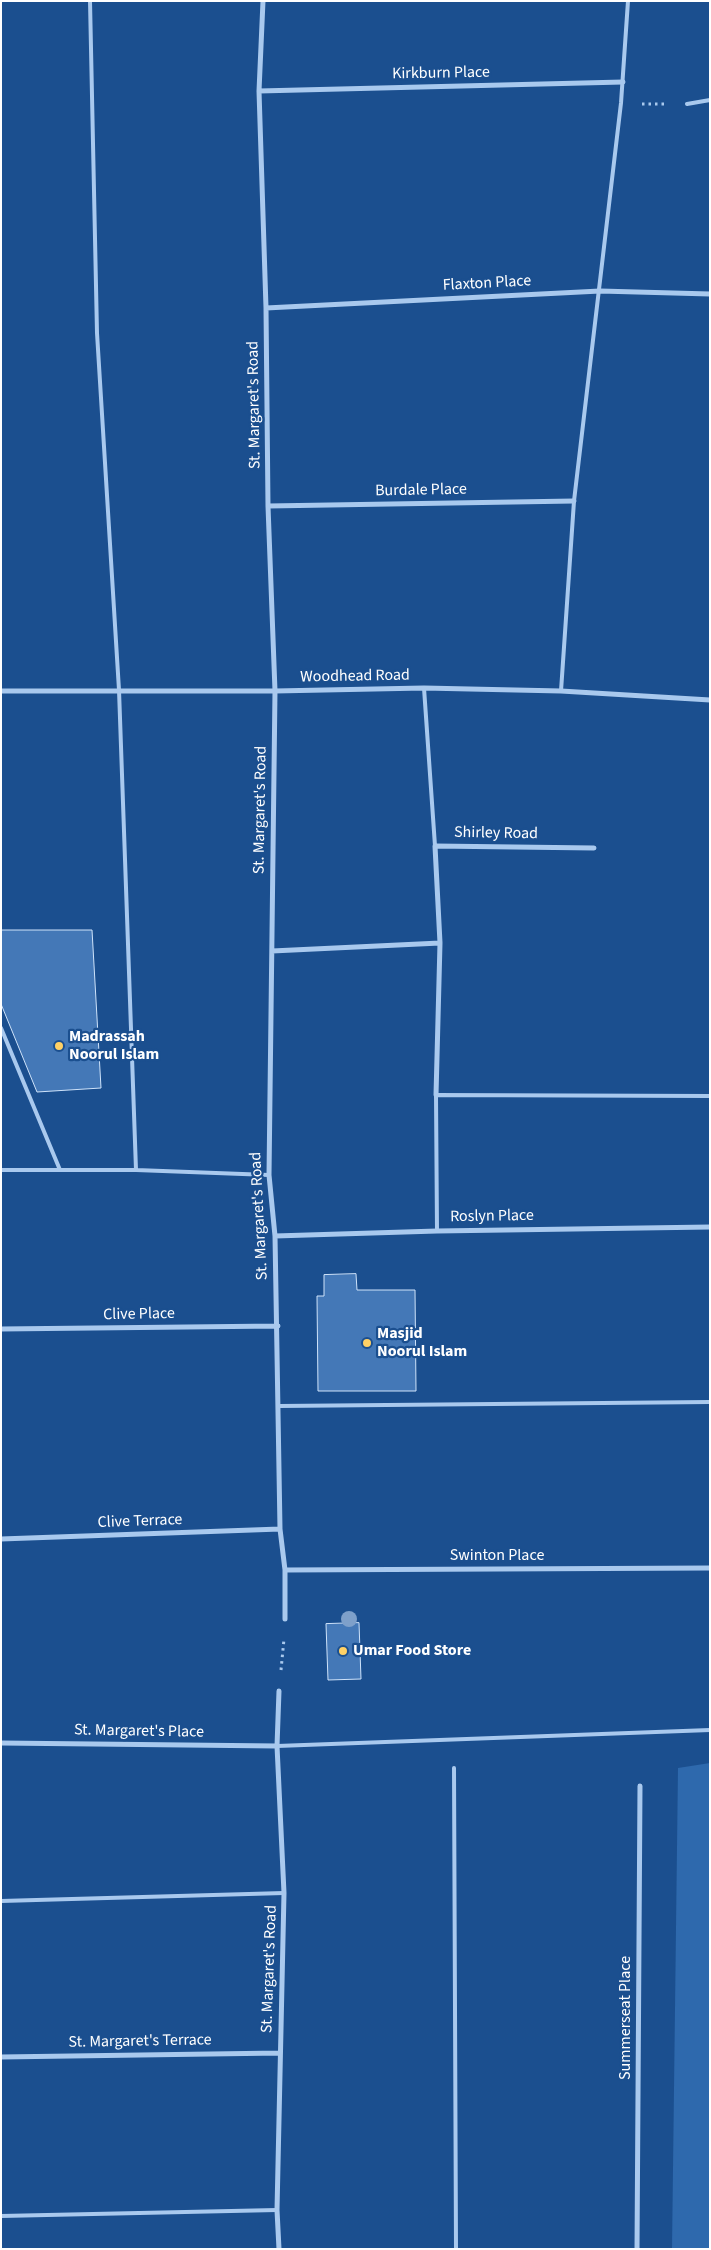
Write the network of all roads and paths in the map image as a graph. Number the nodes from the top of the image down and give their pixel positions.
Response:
1 (90, 1) edge
2 (263, 1) edge
3 (628, 1) edge
4 (623, 82) junction
5 (259, 92) junction
6 (710, 100) edge
7 (621, 104) junction
8 (687, 104) joint
9 (600, 291) junction
10 (710, 294) edge
11 (266, 308) junction
12 (574, 501) junction
13 (268, 506) junction
14 (424, 688) junction
15 (119, 690) junction
16 (1, 691) edge
17 (275, 691) junction
18 (561, 691) junction
19 (710, 700) edge
20 (435, 846) junction
21 (594, 848) dead end
22 (440, 943) junction
23 (272, 952) junction
24 (1, 1028) edge
25 (436, 1095) junction
26 (710, 1096) edge
27 (1, 1170) edge
28 (60, 1170) junction
29 (136, 1170) junction
30 (269, 1175) junction
31 (710, 1227) edge
32 (437, 1231) junction
33 (276, 1236) junction
34 (278, 1326) junction
35 (1, 1329) edge
36 (710, 1402) edge
37 (279, 1406) junction
38 (280, 1529) junction
39 (1, 1539) edge
40 (710, 1568) edge
41 (285, 1570) junction
42 (285, 1619) joint
43 (279, 1691) joint
44 (710, 1730) edge
45 (1, 1744) edge
46 (277, 1746) junction
47 (454, 1768) dead end
48 (640, 1786) dead end
49 (284, 1893) junction
50 (1, 1901) edge
51 (280, 2053) junction
52 (1, 2057) edge
53 (277, 2210) junction
54 (1, 2216) edge
55 (279, 2249) edge
56 (456, 2249) edge
57 (637, 2249) edge

1 - 15 lane
2 - 5 street, St. Margaret's Road
3 - 4 lane
4 - 5 street, Kirkburn Place
4 - 7 lane
5 - 11 street, St. Margaret's Road
6 - 8 lane
7 - 8 path
7 - 9 lane
9 - 10 street, Flaxton Place
9 - 11 street, Flaxton Place
9 - 12 lane
11 - 13 street, St. Margaret's Road
12 - 13 street, Burdale Place
12 - 18 lane
13 - 17 street, St. Margaret's Road
14 - 17 street, Woodhead Road
14 - 18 street, Woodhead Road
14 - 20 lane
15 - 16 street, Woodhead Road
15 - 17 street, Woodhead Road
15 - 29 lane
17 - 23 street, St. Margaret's Road
18 - 19 street, Woodhead Road
20 - 21 street, Shirley Road
20 - 22 street, Shirley Road
22 - 23 street
22 - 25 street, Shirley Road
23 - 30 street, St. Margaret's Road
24 - 28 lane
25 - 26 lane
25 - 32 lane
27 - 28 lane
28 - 29 lane
29 - 30 lane
30 - 33 street, St. Margaret's Road
31 - 32 street, Roslyn Place
32 - 33 street, Roslyn Place
33 - 34 street, St. Margaret's Road
34 - 35 street, Clive Place
34 - 37 street, St. Margaret's Road
36 - 37 lane
37 - 38 street, St. Margaret's Road
38 - 39 street, Clive Terrace
38 - 41 street, St. Margaret's Road
40 - 41 street, Swinton Place
41 - 42 street, St. Margaret's Road
42 - 43 path
43 - 46 street, St. Margaret's Road
44 - 46 lane
45 - 46 street, St. Margaret's Place
46 - 49 street, St. Margaret's Road
47 - 56 lane
48 - 57 street, Summerseat Place
49 - 50 lane
49 - 51 street, St. Margaret's Road
51 - 52 street, St. Margaret's Terrace
51 - 53 street, St. Margaret's Road
53 - 54 lane
53 - 55 street, St. Margaret's Road

